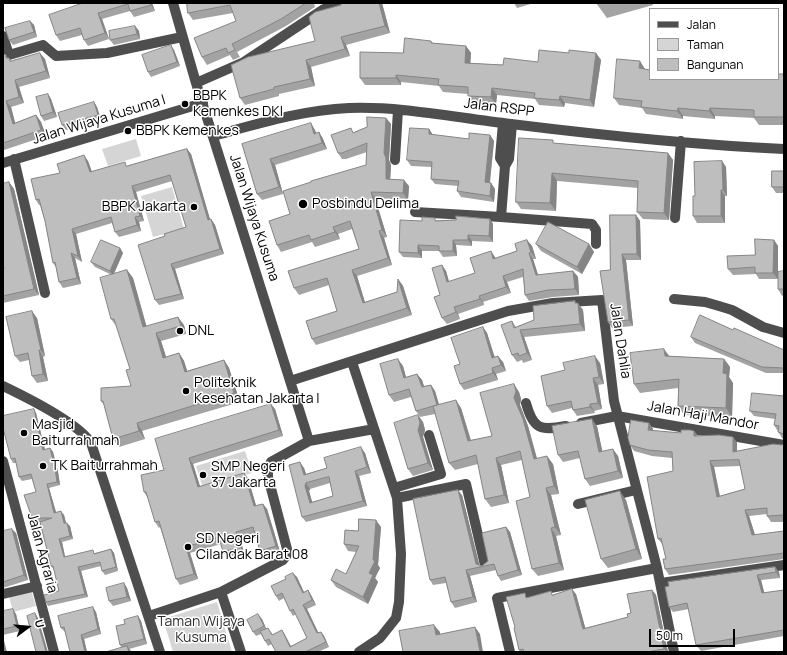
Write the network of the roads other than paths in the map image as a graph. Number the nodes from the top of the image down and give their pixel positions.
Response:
1 (173, 3) edge
2 (338, 3) edge
3 (3, 36) edge
4 (182, 37) junction
5 (196, 83) junction
6 (203, 103) junction
7 (398, 110) junction
8 (507, 124) junction
9 (213, 136) junction
10 (681, 141) junction
11 (784, 149) edge
12 (14, 159) junction
13 (395, 160) dead end
14 (3, 163) edge
15 (415, 212) dead end
16 (501, 218) junction
17 (675, 218) dead end
18 (596, 244) dead end
19 (45, 293) dead end
20 (674, 300) dead end
21 (784, 333) edge
22 (352, 362) junction
23 (290, 381) junction
24 (3, 386) edge
25 (526, 403) dead end
26 (618, 416) junction
27 (374, 429) junction
28 (429, 435) dead end
29 (309, 441) junction
30 (784, 445) edge
31 (3, 461) edge
32 (636, 490) junction
33 (396, 493) junction
34 (578, 504) dead end
35 (485, 565) edge
36 (784, 565) edge
37 (657, 568) junction
38 (661, 583) junction
39 (37, 586) junction
40 (221, 592) junction
41 (3, 594) edge
42 (149, 616) junction
43 (54, 652) edge
44 (160, 652) edge
45 (241, 652) edge
46 (359, 652) edge
47 (510, 652) edge
48 (674, 652) edge

1 - 4 street, Jalan Wijaya Kusuma
2 - 5 street
3 - 4 street
4 - 5 street, Jalan Wijaya Kusuma
5 - 6 street, Jalan Wijaya Kusuma
6 - 9 street, Jalan Wijaya Kusuma
6 - 12 street, Jalan Wijaya Kusuma I
7 - 8 street, Jalan RSPP
7 - 9 street, Jalan RSPP
7 - 13 street
8 - 10 street, Jalan RSPP
8 - 16 street
9 - 23 street, Jalan Wijaya Kusuma
10 - 11 street, Jalan RSPP
10 - 17 street
12 - 14 street, Jalan Wijaya Kusuma I
12 - 19 street
15 - 16 street
16 - 18 street
20 - 21 street
22 - 23 street, Jalan Dahlia
22 - 26 street, Jalan Dahlia
22 - 27 street
23 - 29 street, Jalan Wijaya Kusuma
24 - 42 street
25 - 26 street, Jalan Haji Mandor
26 - 30 street, Jalan Haji Mandor
26 - 32 street, Jalan Dahlia
27 - 29 street
27 - 33 street
28 - 33 street
29 - 40 street
31 - 39 street, Jalan Agraria
32 - 34 street
32 - 37 street, Jalan Dahlia
33 - 35 street
33 - 46 street
36 - 38 street
37 - 38 street, Jalan Dahlia
37 - 47 street
38 - 48 street, Jalan Dahlia
39 - 41 street
39 - 43 street, Jalan Agraria
40 - 42 street
40 - 45 street
42 - 44 street

